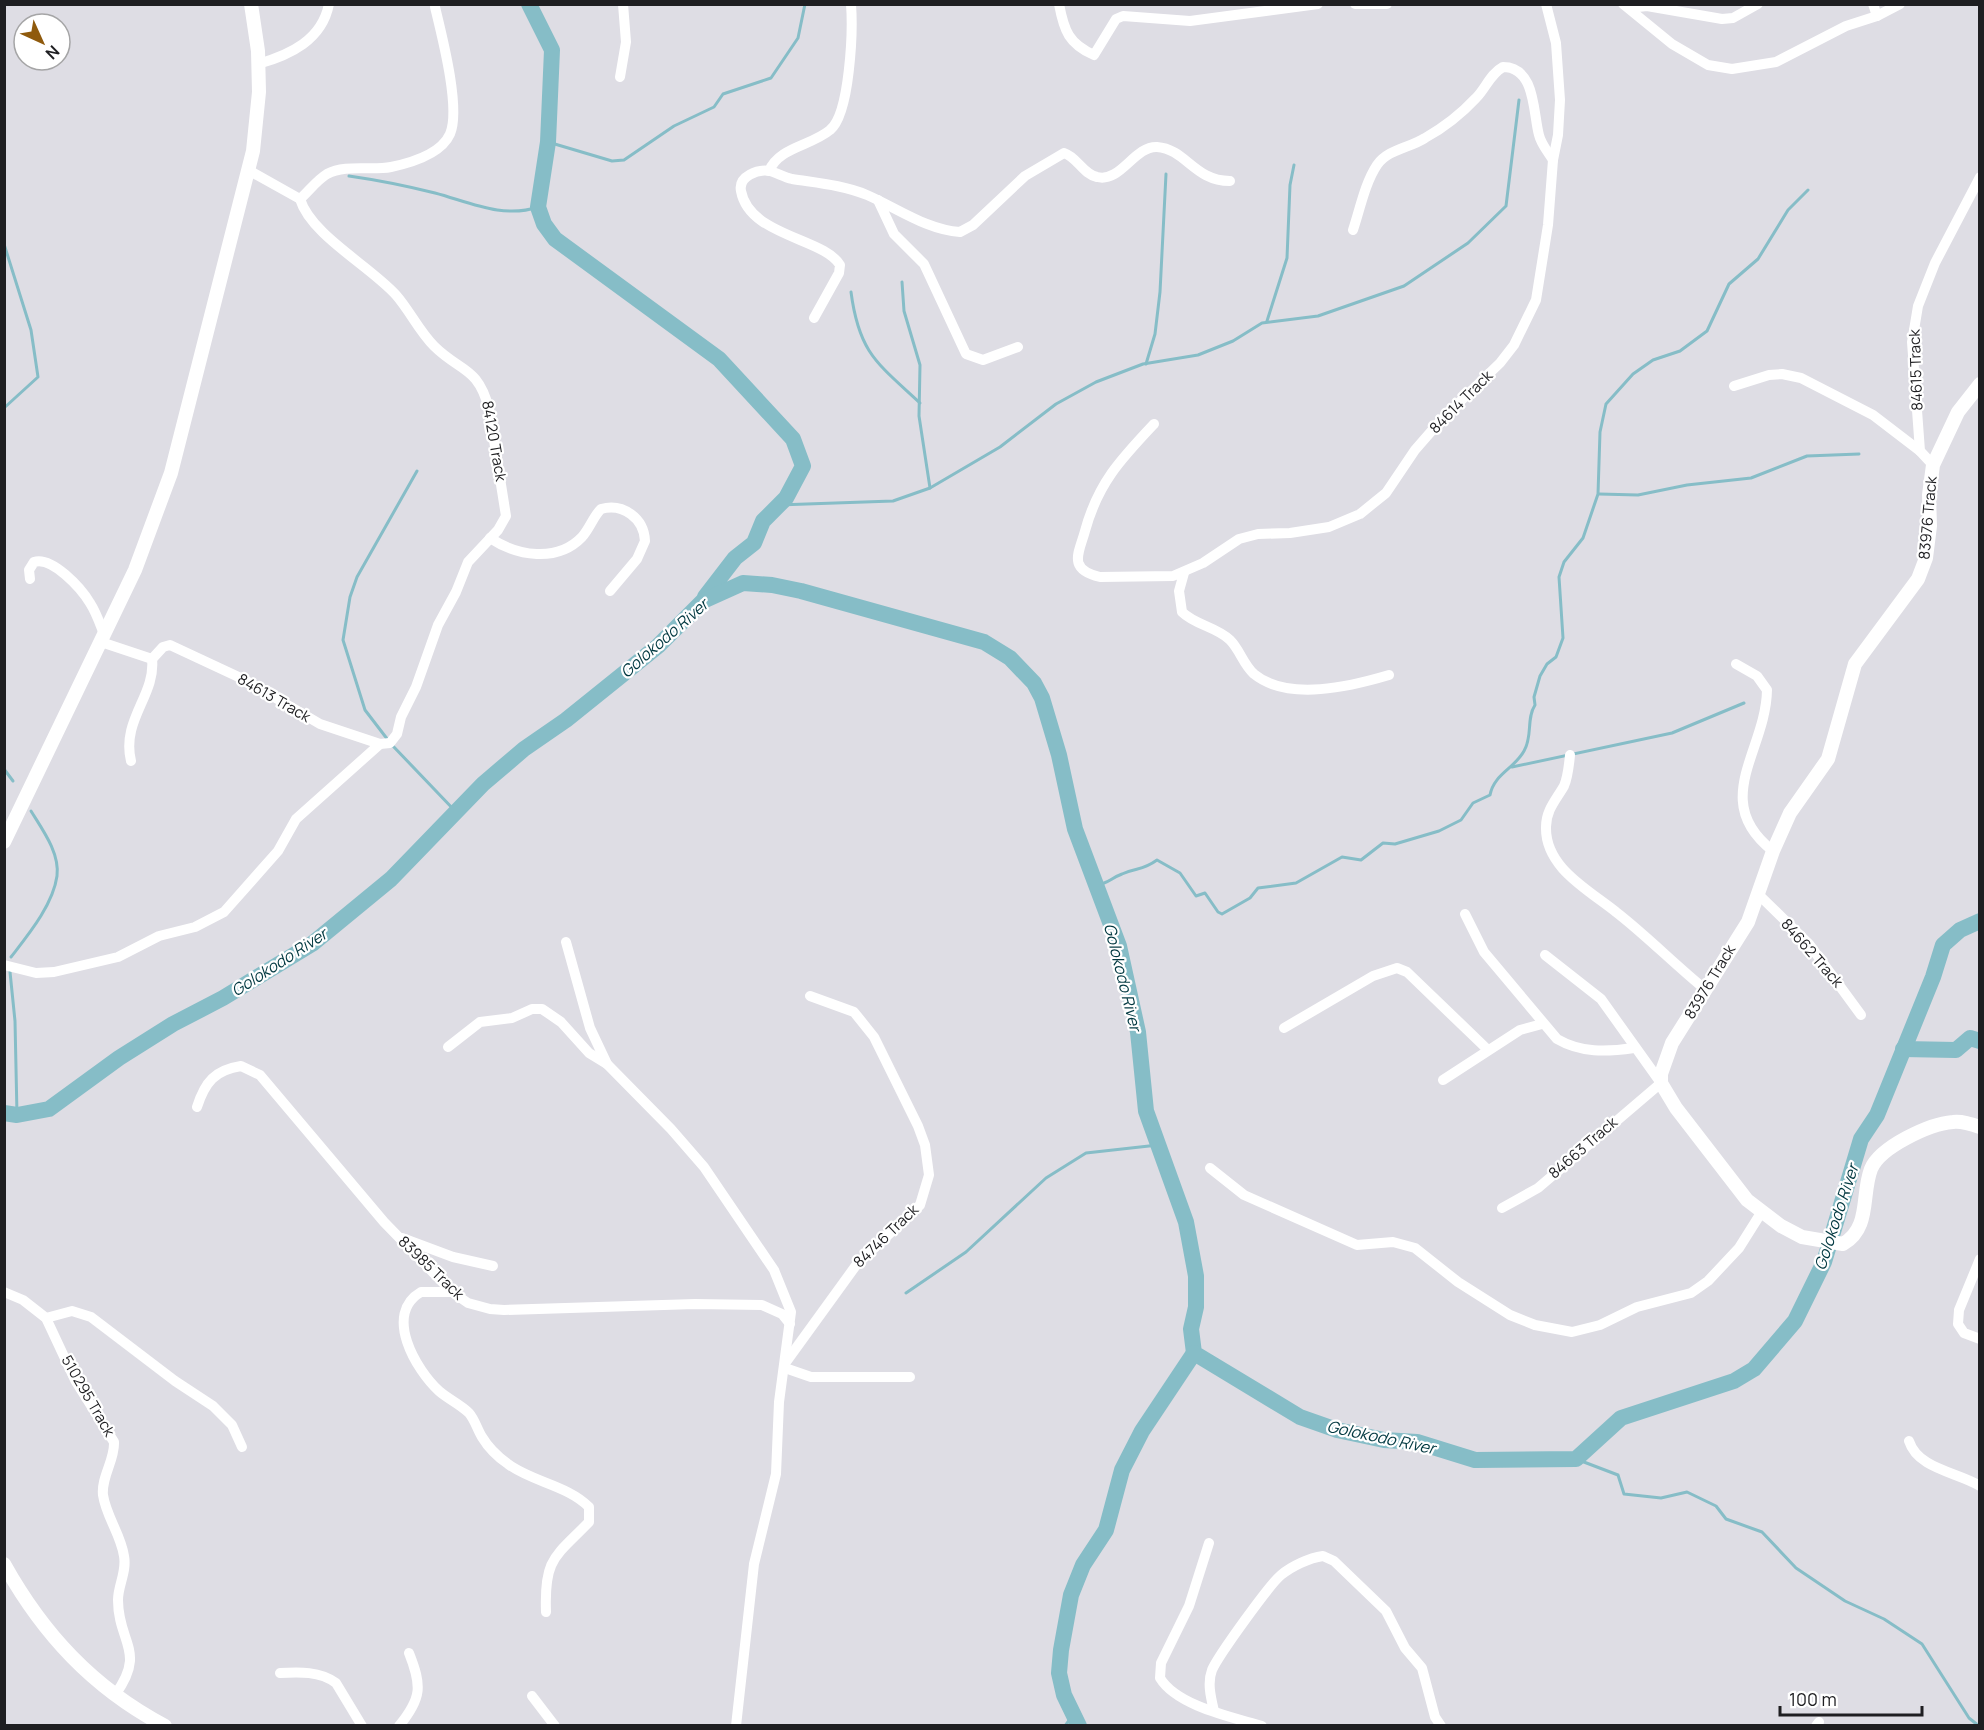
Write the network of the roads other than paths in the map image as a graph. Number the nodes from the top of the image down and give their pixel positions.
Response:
1 (251, 4) edge
2 (329, 4) edge
3 (623, 4) edge
4 (851, 4) edge
5 (1059, 4) edge
6 (1318, 4) edge
7 (1354, 4) edge
8 (1387, 4) edge
9 (1546, 4) edge
10 (1758, 4) edge
11 (1873, 4) edge
12 (1900, 4) edge
13 (1626, 6) edge
14 (435, 8) dead end
15 (1877, 16) junction
16 (258, 64) junction
17 (620, 77) dead end
18 (1553, 160) junction
19 (248, 170) junction
20 (770, 171) junction
21 (1980, 177) edge
22 (1230, 181) dead end
23 (300, 199) junction
24 (878, 200) junction
25 (1353, 230) dead end
26 (814, 318) dead end
27 (1017, 347) dead end
28 (1980, 384) edge
29 (1734, 386) dead end
30 (1154, 424) dead end
31 (1920, 451) junction
32 (1933, 465) junction
33 (490, 538) junction
34 (1184, 573) junction
35 (30, 579) dead end
36 (610, 591) dead end
37 (102, 638) junction
38 (152, 659) junction
39 (1736, 664) dead end
40 (1389, 675) dead end
41 (380, 744) junction
42 (1570, 755) dead end
43 (131, 761) dead end
44 (5, 839) edge
45 (1773, 851) junction
46 (1759, 895) junction
47 (1465, 914) dead end
48 (566, 942) dead end
49 (1545, 956) dead end
50 (4, 965) edge
51 (1706, 990) junction
52 (810, 996) dead end
53 (1861, 1015) dead end
54 (1542, 1023) junction
55 (1284, 1028) dead end
56 (448, 1047) dead end
57 (1634, 1048) junction
58 (1487, 1049) junction
59 (607, 1064) junction
60 (1443, 1080) dead end
61 (1661, 1083) junction
62 (197, 1107) dead end
63 (1980, 1127) edge
64 (1210, 1168) dead end
65 (1502, 1208) dead end
66 (1761, 1213) junction
67 (398, 1237) junction
68 (1980, 1259) edge
69 (493, 1266) dead end
70 (4, 1292) edge
71 (452, 1292) junction
72 (46, 1318) junction
73 (790, 1324) junction
74 (1980, 1339) edge
75 (785, 1365) junction
76 (910, 1377) dead end
77 (1909, 1441) dead end
78 (243, 1447) dead end
79 (1980, 1486) edge
80 (1209, 1543) dead end
81 (4, 1564) edge
82 (546, 1612) dead end
83 (409, 1653) dead end
84 (280, 1673) dead end
85 (115, 1695) junction
86 (532, 1696) dead end
87 (1214, 1711) junction
88 (165, 1725) edge
89 (362, 1725) edge
90 (399, 1725) edge
91 (555, 1725) edge
92 (736, 1725) edge
93 (1262, 1725) edge
94 (1441, 1725) edge

1 - 16 street
2 - 16 street
3 - 17 street
4 - 20 street
5 - 6 street
7 - 8 street
9 - 18 street, 84614 Track
10 - 13 street
11 - 15 street
12 - 15 street
13 - 15 street
14 - 23 street
16 - 19 street
18 - 25 street
18 - 34 street, 84614 Track
19 - 23 street, 84120 Track
19 - 37 street
20 - 24 street
20 - 26 street
21 - 31 street, 84615 Track
22 - 24 street
23 - 33 street, 84120 Track
24 - 27 street
28 - 32 street, 83976 Track
29 - 31 street
30 - 34 street, 84614 Track
31 - 32 street
32 - 45 street, 83976 Track
33 - 36 street
33 - 41 street, 84120 Track
34 - 40 street
35 - 37 street
37 - 38 street
37 - 44 street
38 - 41 street, 84613 Track
38 - 43 street
39 - 45 street
41 - 50 street, 84120 Track
42 - 51 street
45 - 46 street, 83976 Track
46 - 51 street, 83976 Track
46 - 53 street, 84662 Track
47 - 54 street
48 - 59 street
49 - 57 street
51 - 61 street, 83976 Track
52 - 75 street, 84746 Track
54 - 57 street
54 - 58 street
55 - 58 street
56 - 59 street
57 - 61 street
58 - 60 street
59 - 73 street
61 - 65 street, 84663 Track
61 - 66 street
62 - 67 street, 83985 Track
63 - 66 street
64 - 66 street
67 - 69 street
67 - 71 street, 83985 Track
68 - 74 street
70 - 72 street, 510295 Track
71 - 73 street, 83985 Track
71 - 82 street
72 - 78 street
72 - 85 street, 510295 Track
73 - 75 street
75 - 76 street
75 - 92 street
77 - 79 street
80 - 87 street
81 - 85 street
83 - 90 street
84 - 89 street
85 - 88 street
86 - 91 street
87 - 93 street
87 - 94 street

